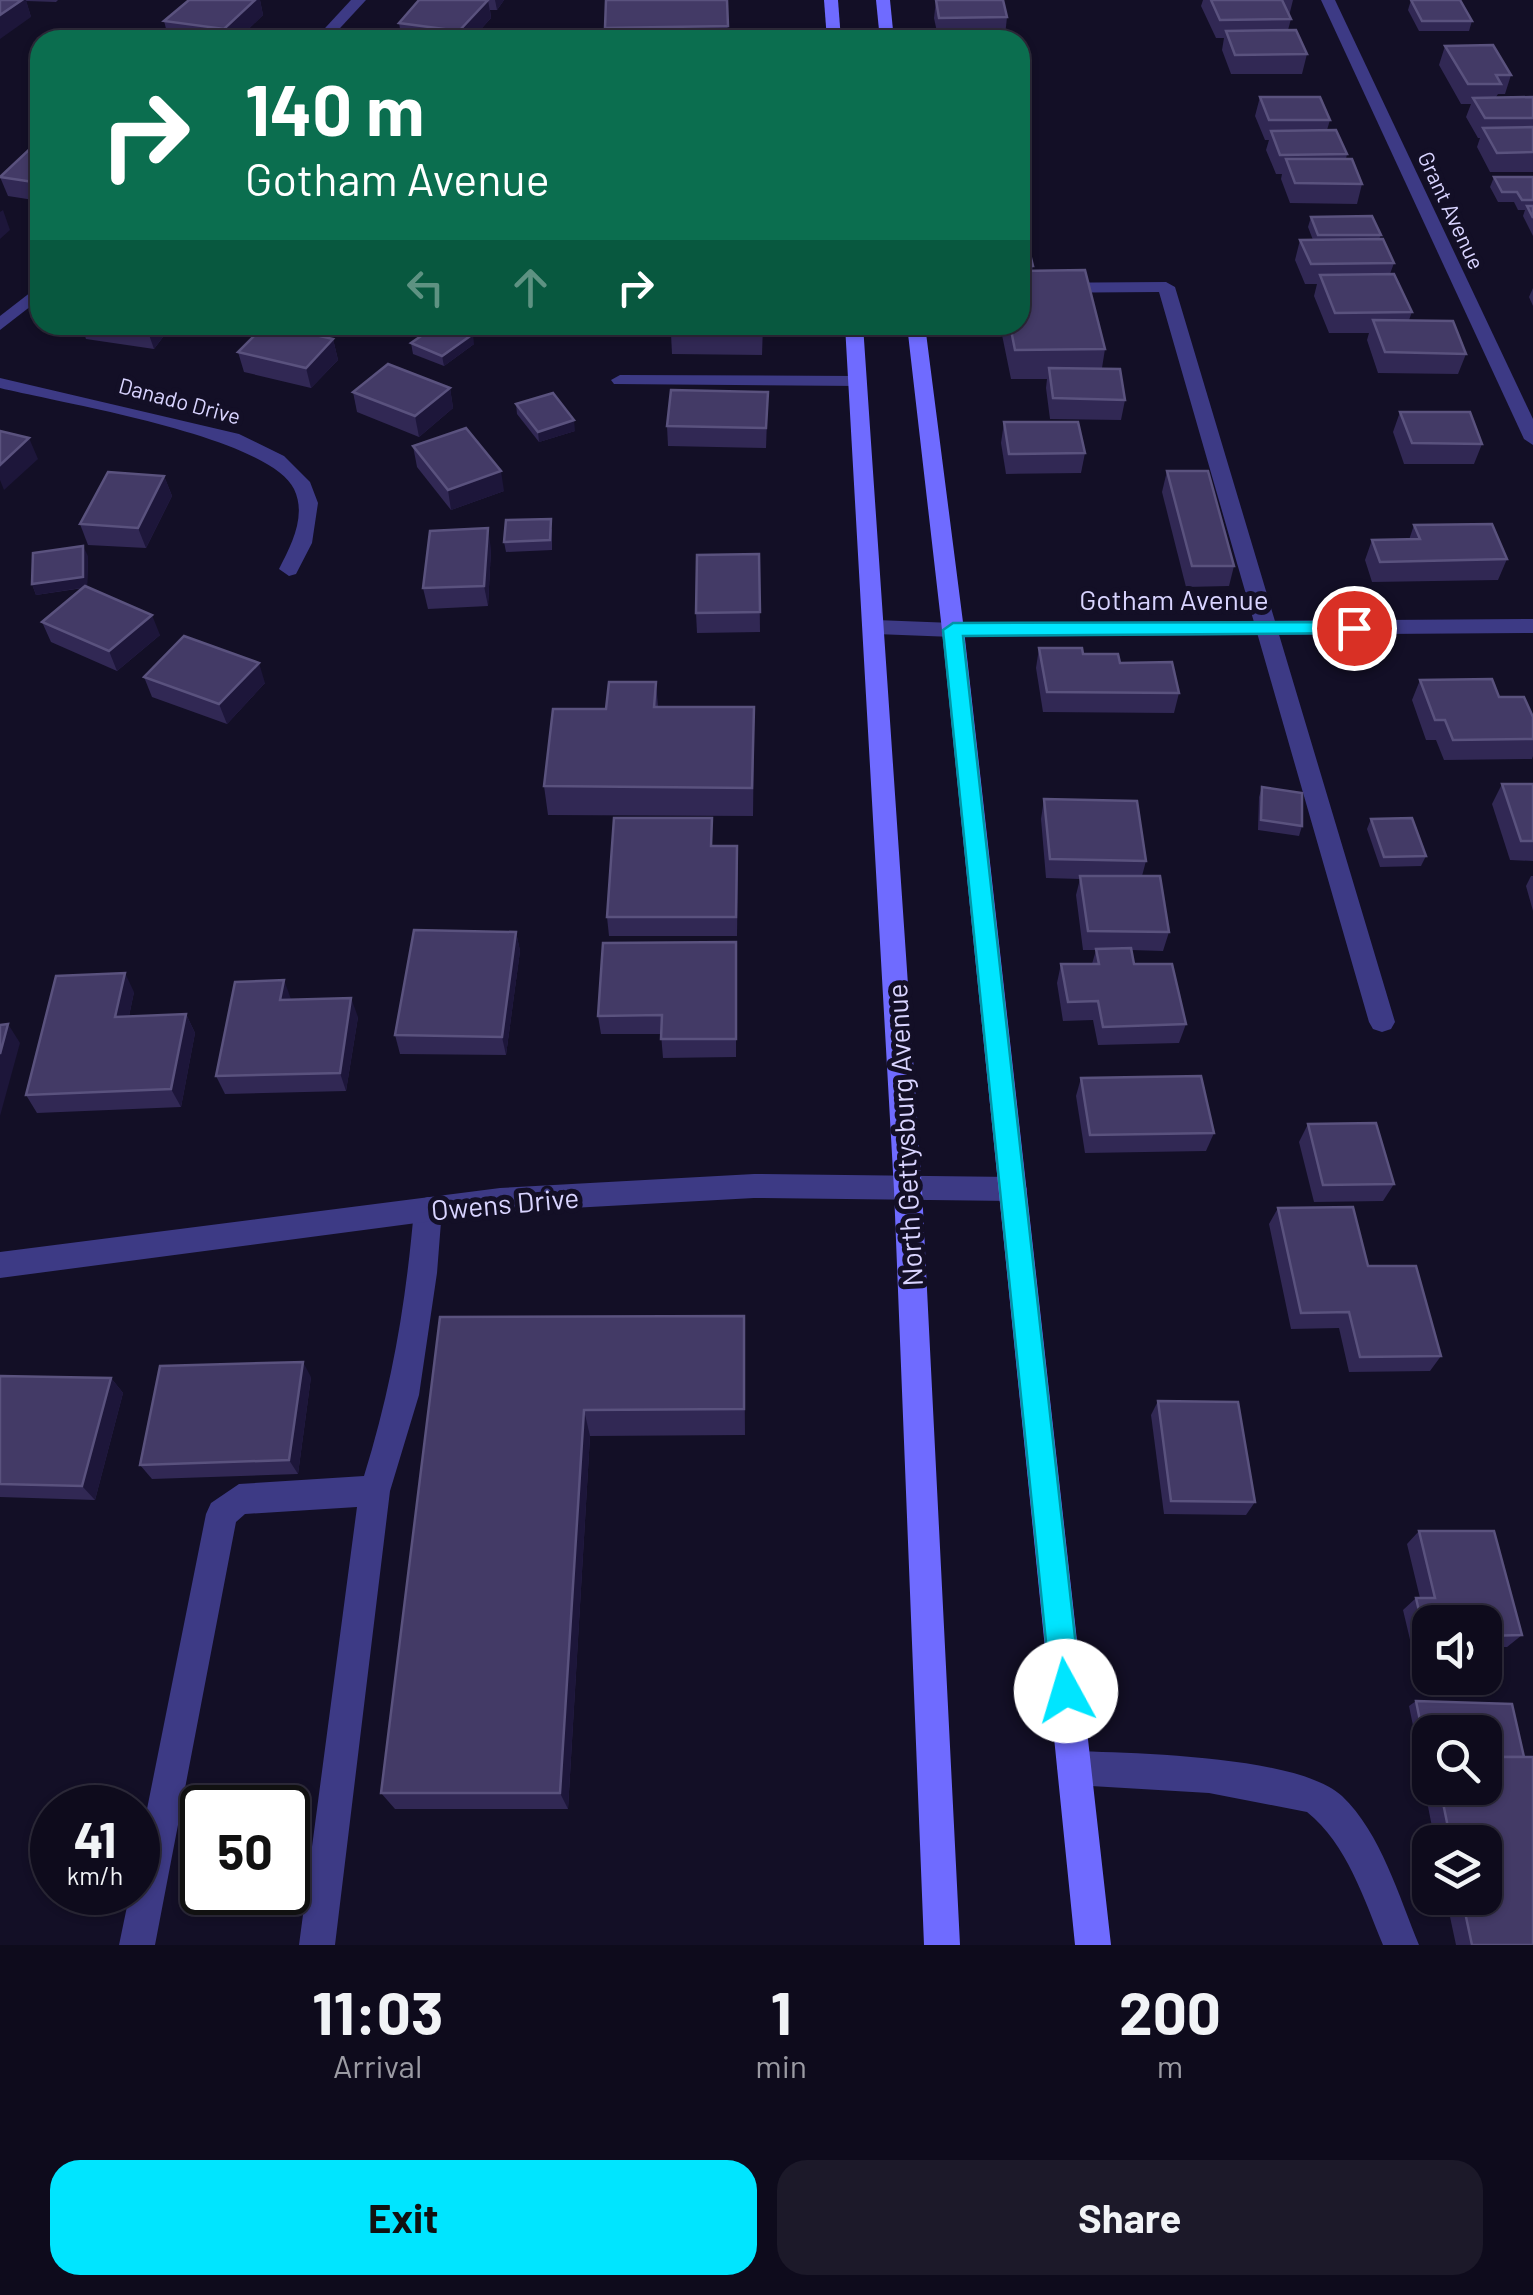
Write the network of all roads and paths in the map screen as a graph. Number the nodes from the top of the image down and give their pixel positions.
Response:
1 (359, 0) edge
2 (831, 0) edge
3 (883, 0) edge
4 (1328, 0) edge
5 (330, 30) edge
6 (833, 30) edge
7 (886, 30) edge
8 (1030, 288) edge
9 (30, 299) edge
10 (0, 326) edge
11 (855, 335) edge
12 (917, 335) edge
13 (620, 380) dead end
14 (858, 381) junction
15 (0, 383) edge
16 (1533, 439) edge
17 (288, 568) dead end
18 (1533, 626) edge
19 (876, 627) junction
20 (1265, 629) junction
21 (953, 630) junction
22 (1382, 1022) dead end
23 (1013, 1189) junction
24 (908, 1190) junction
25 (428, 1209) junction
26 (0, 1265) edge
27 (375, 1491) junction
28 (1074, 1768) junction
29 (137, 1945) edge
30 (317, 1945) edge
31 (942, 1945) edge
32 (1093, 1945) edge
33 (1402, 1945) edge

1 - 5 street
2 - 6 main road
3 - 7 main road
4 - 16 street, Grant Avenue
8 - 20 street
9 - 10 street
11 - 14 main road, North Gettysburg Avenue
12 - 21 main road
13 - 14 street
14 - 19 main road, North Gettysburg Avenue
15 - 17 street, Danado Drive
18 - 20 street, Gotham Avenue
19 - 21 street, Gotham Avenue
19 - 24 main road, North Gettysburg Avenue
20 - 21 street, Gotham Avenue
20 - 22 street
21 - 23 main road
23 - 24 street, Owens Drive
23 - 28 main road
24 - 25 street, Owens Drive
24 - 31 main road, North Gettysburg Avenue
25 - 26 street, Owens Drive
25 - 27 street
27 - 29 street
27 - 30 street
28 - 32 main road
28 - 33 street

